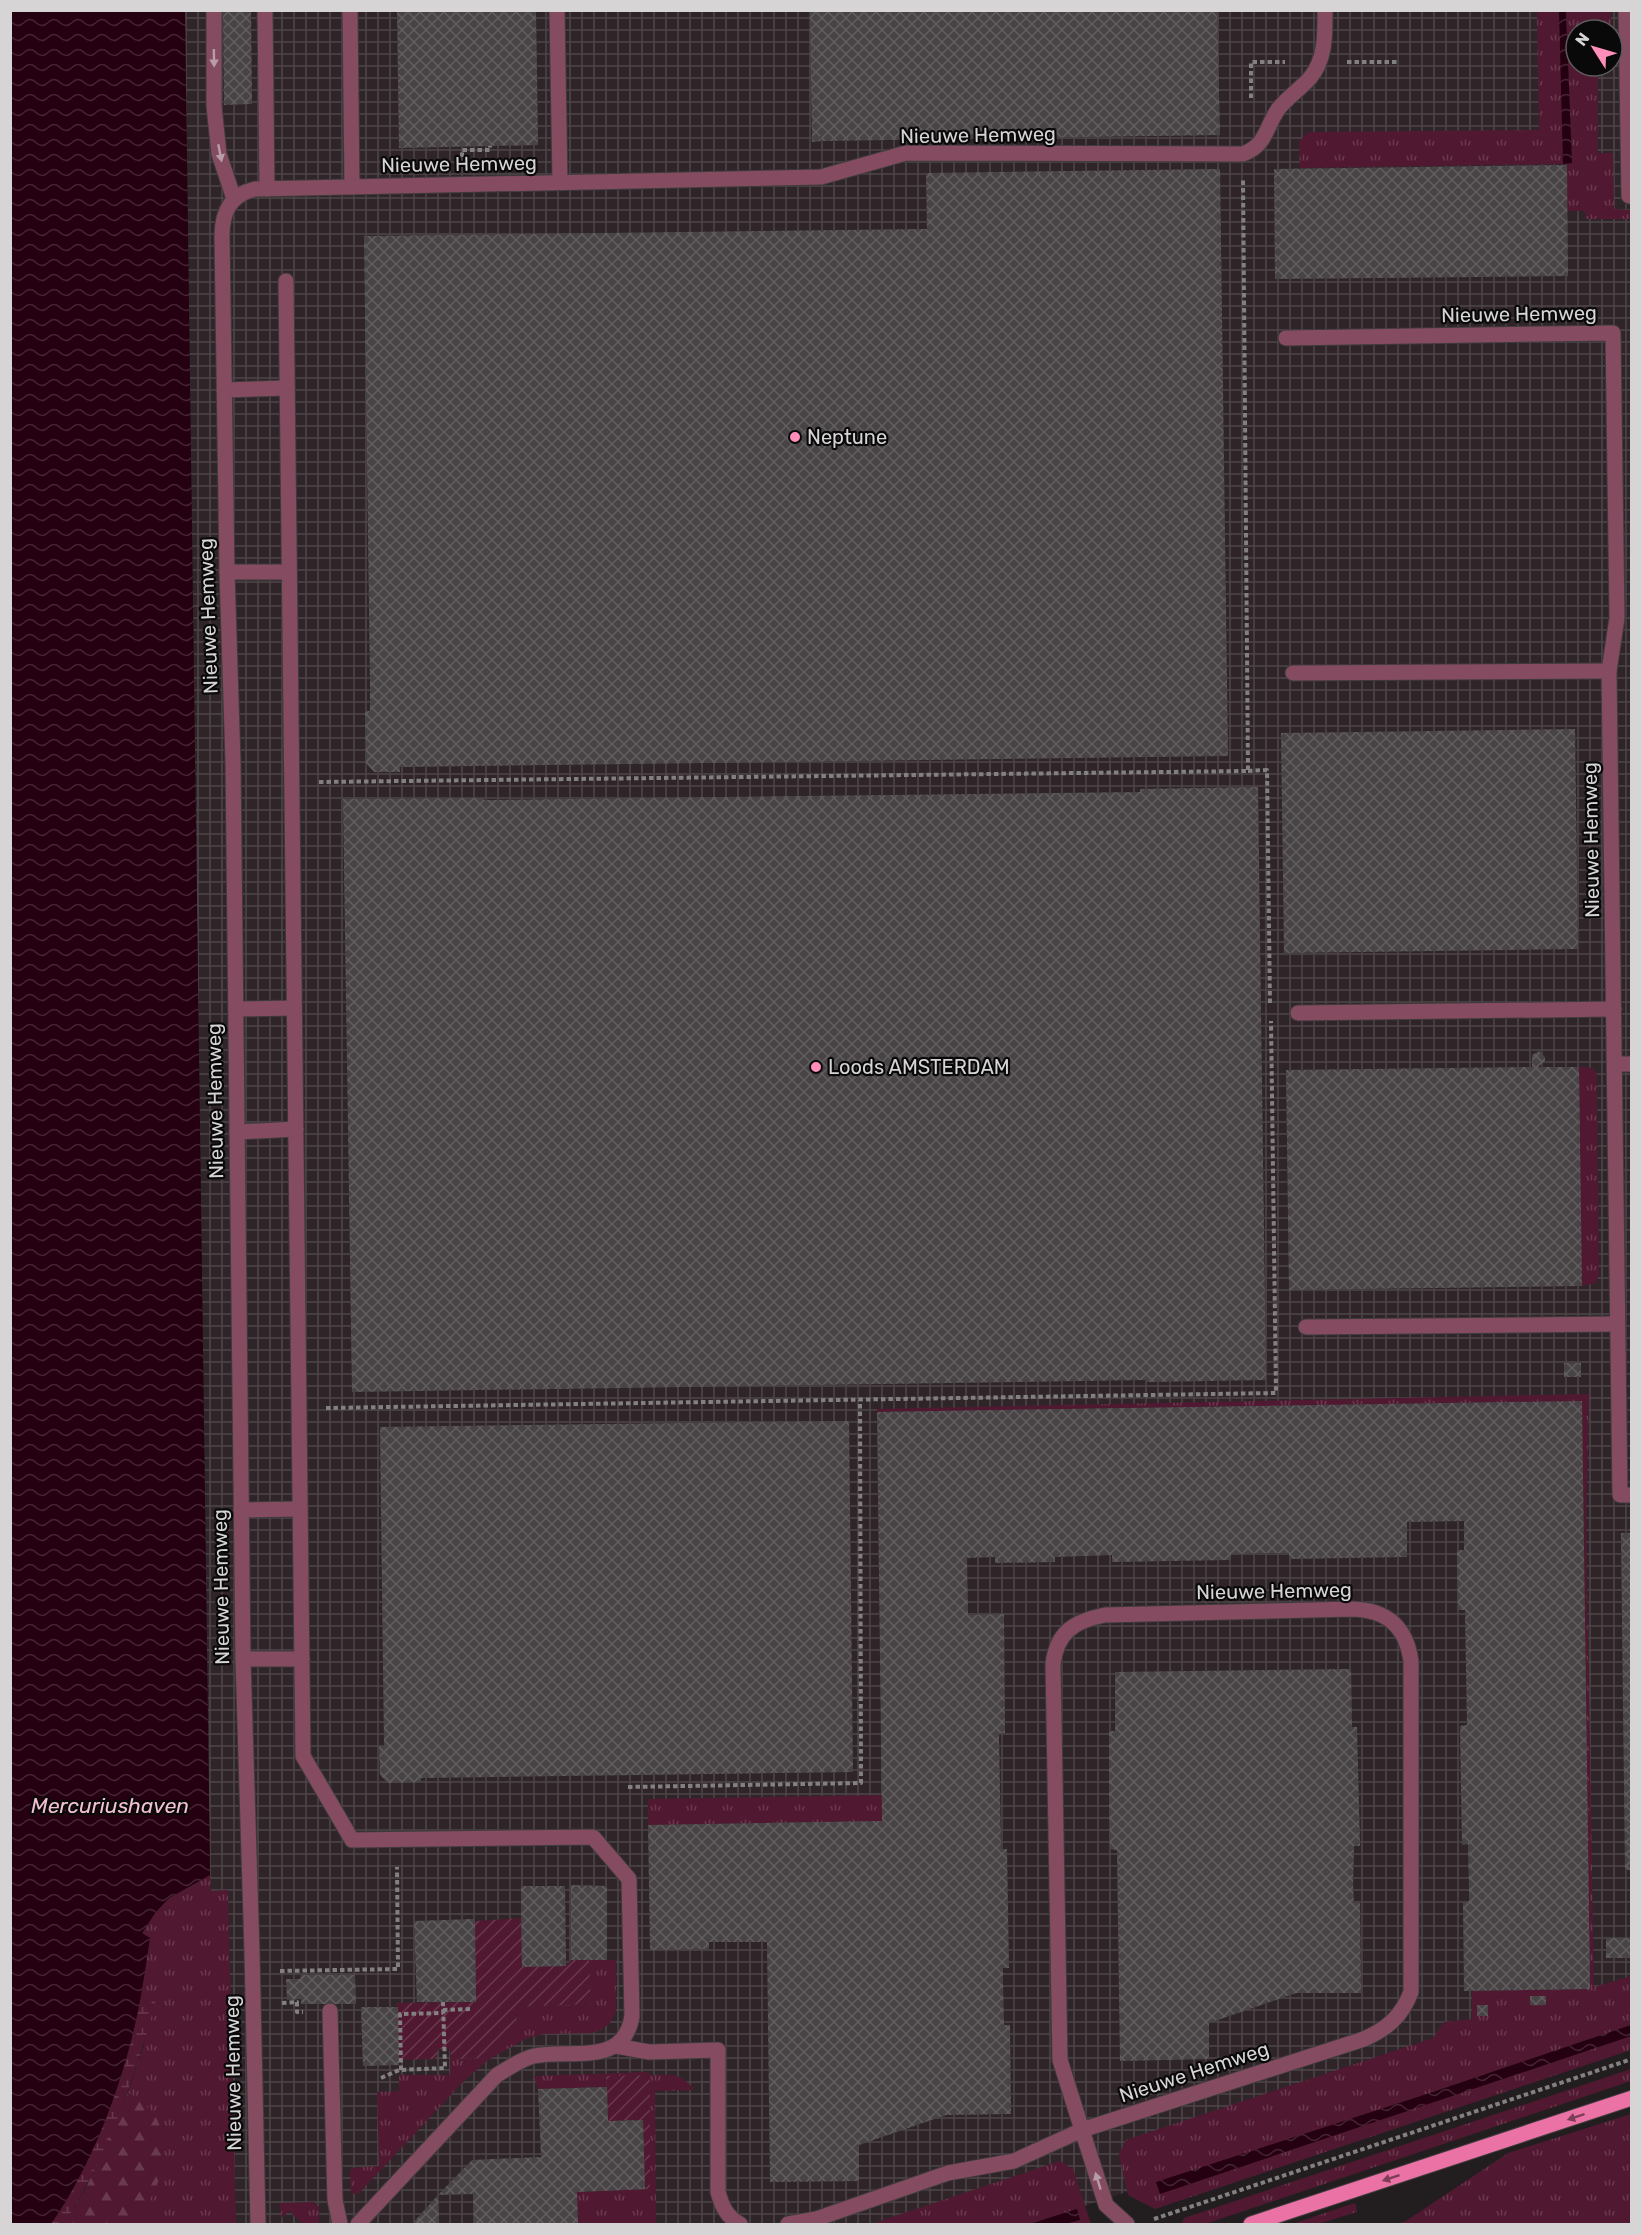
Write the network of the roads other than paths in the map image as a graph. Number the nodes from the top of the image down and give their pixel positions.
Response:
1 (214, 10) edge
2 (265, 10) edge
3 (350, 10) edge
4 (558, 10) edge
5 (1325, 10) edge
6 (1626, 10) edge
7 (560, 182) junction
8 (352, 187) junction
9 (267, 189) junction
10 (1632, 196) edge
11 (234, 199) junction
12 (285, 281) dead end
13 (1286, 338) dead end
14 (287, 388) junction
15 (224, 390) junction
16 (227, 572) junction
17 (289, 572) junction
18 (1624, 618) edge
19 (1610, 671) junction
20 (1293, 673) dead end
21 (294, 1008) junction
22 (236, 1009) junction
23 (1614, 1009) junction
24 (1298, 1012) dead end
25 (1615, 1064) junction
26 (1632, 1064) edge
27 (296, 1129) junction
28 (237, 1132) junction
29 (1617, 1324) junction
30 (1306, 1328) dead end
31 (1632, 1495) edge
32 (300, 1509) junction
33 (241, 1510) junction
34 (243, 1659) junction
35 (302, 1659) junction
36 (330, 2011) road end
37 (616, 2046) junction
38 (1632, 2098) edge
39 (1082, 2130) junction
40 (258, 2224) edge
41 (340, 2224) edge
42 (358, 2224) edge
43 (740, 2224) edge
44 (788, 2224) edge
45 (1127, 2224) edge
46 (1251, 2224) edge

1 -> 11 street
2 - 9 street
3 - 8 street
4 - 7 street
5 - 7 street, Nieuwe Hemweg
6 - 10 street
7 - 8 street, Nieuwe Hemweg
8 - 9 street, Nieuwe Hemweg
9 - 11 street, Nieuwe Hemweg
11 - 15 street, Nieuwe Hemweg
12 - 14 street
13 - 18 street, Nieuwe Hemweg
14 - 15 street
14 - 17 street
15 - 16 street, Nieuwe Hemweg
16 - 17 street
16 - 22 street, Nieuwe Hemweg
17 - 21 street
18 - 19 street, Nieuwe Hemweg
19 - 20 street
19 - 23 street, Nieuwe Hemweg
21 - 22 street
21 - 27 street
22 - 28 street, Nieuwe Hemweg
23 - 24 street
23 - 25 street, Nieuwe Hemweg
25 - 26 street
25 - 29 street, Nieuwe Hemweg
27 - 28 street
27 - 32 street
28 - 33 street, Nieuwe Hemweg
29 - 30 street
29 - 31 street, Nieuwe Hemweg
32 - 33 street
32 - 35 street
33 - 34 street, Nieuwe Hemweg
34 - 35 street
34 - 40 street, Nieuwe Hemweg
35 - 37 street
36 - 41 street
37 - 42 street
37 - 43 street
38 -> 46 main road
39 - 39 street, Nieuwe Hemweg
39 - 44 street, Nieuwe Hemweg
45 -> 39 street, Nieuwe Hemweg

